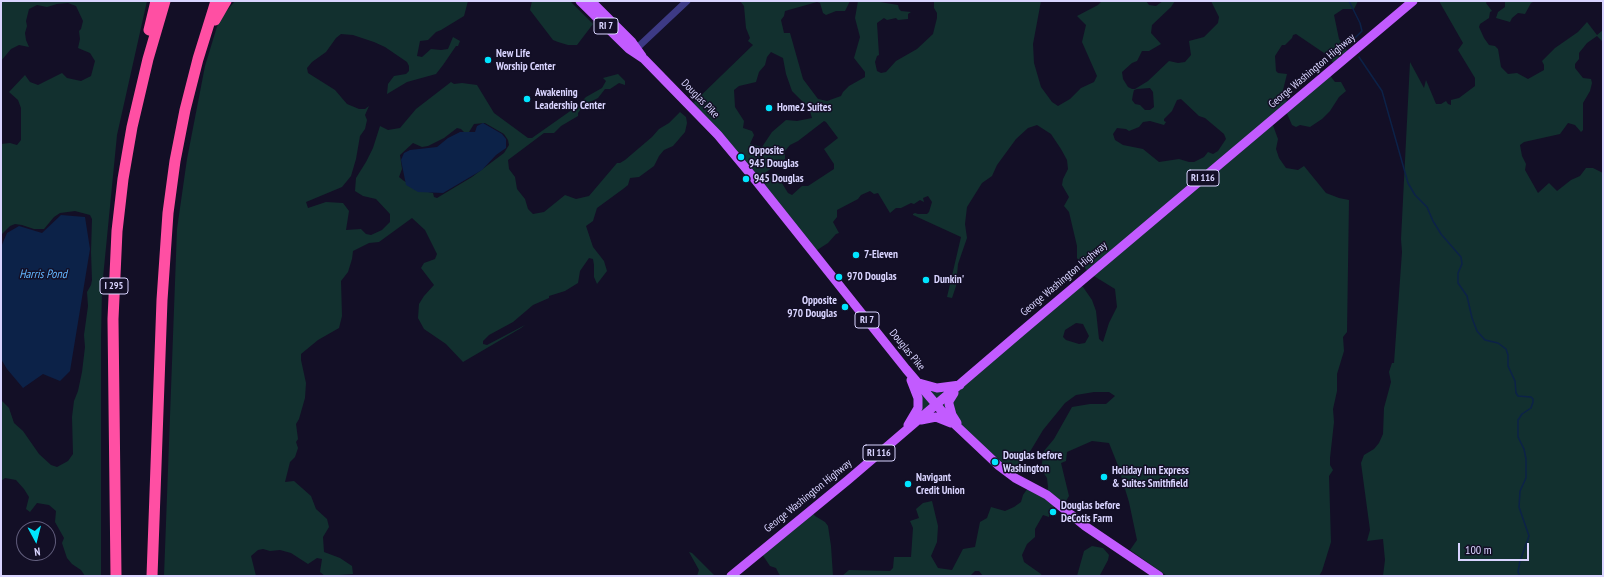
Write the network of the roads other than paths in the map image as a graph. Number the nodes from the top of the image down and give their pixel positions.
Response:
1 (156, 1) edge
2 (165, 1) edge
3 (216, 1) edge
4 (226, 1) edge
5 (580, 1) edge
6 (591, 1) edge
7 (687, 1) edge
8 (1413, 1) edge
9 (637, 48) junction
10 (198, 59) junction
11 (644, 59) junction
12 (128, 144) junction
13 (906, 369) junction
14 (918, 383) junction
15 (960, 385) junction
16 (936, 405) junction
17 (908, 429) junction
18 (960, 430) junction
19 (116, 576) edge
20 (152, 576) edge
21 (731, 576) edge
22 (1160, 576) edge

1 - 12 highway
2 - 12 highway, I 295
3 - 10 highway
4 - 10 highway
5 - 11 main road, Douglas Pike / RI 7
6 - 9 main road, Douglas Pike / RI 7
7 - 9 street
8 - 15 main road, George Washington Highway / RI 116
9 - 11 main road, Douglas Pike / RI 7
10 - 20 highway
11 - 13 main road, Douglas Pike / RI 7
12 - 19 highway, I 295
13 - 14 main road, Douglas Pike / RI 7
13 - 17 main road
14 - 15 main road
14 - 16 main road, Douglas Pike / RI 7
15 - 16 main road, George Washington Highway / RI 116
15 - 18 main road
16 - 17 main road, George Washington Highway / RI 116
16 - 18 main road, Douglas Pike / RI 7
17 - 18 main road
17 - 21 main road, George Washington Highway / RI 116
18 - 22 main road, Douglas Pike / RI 7

